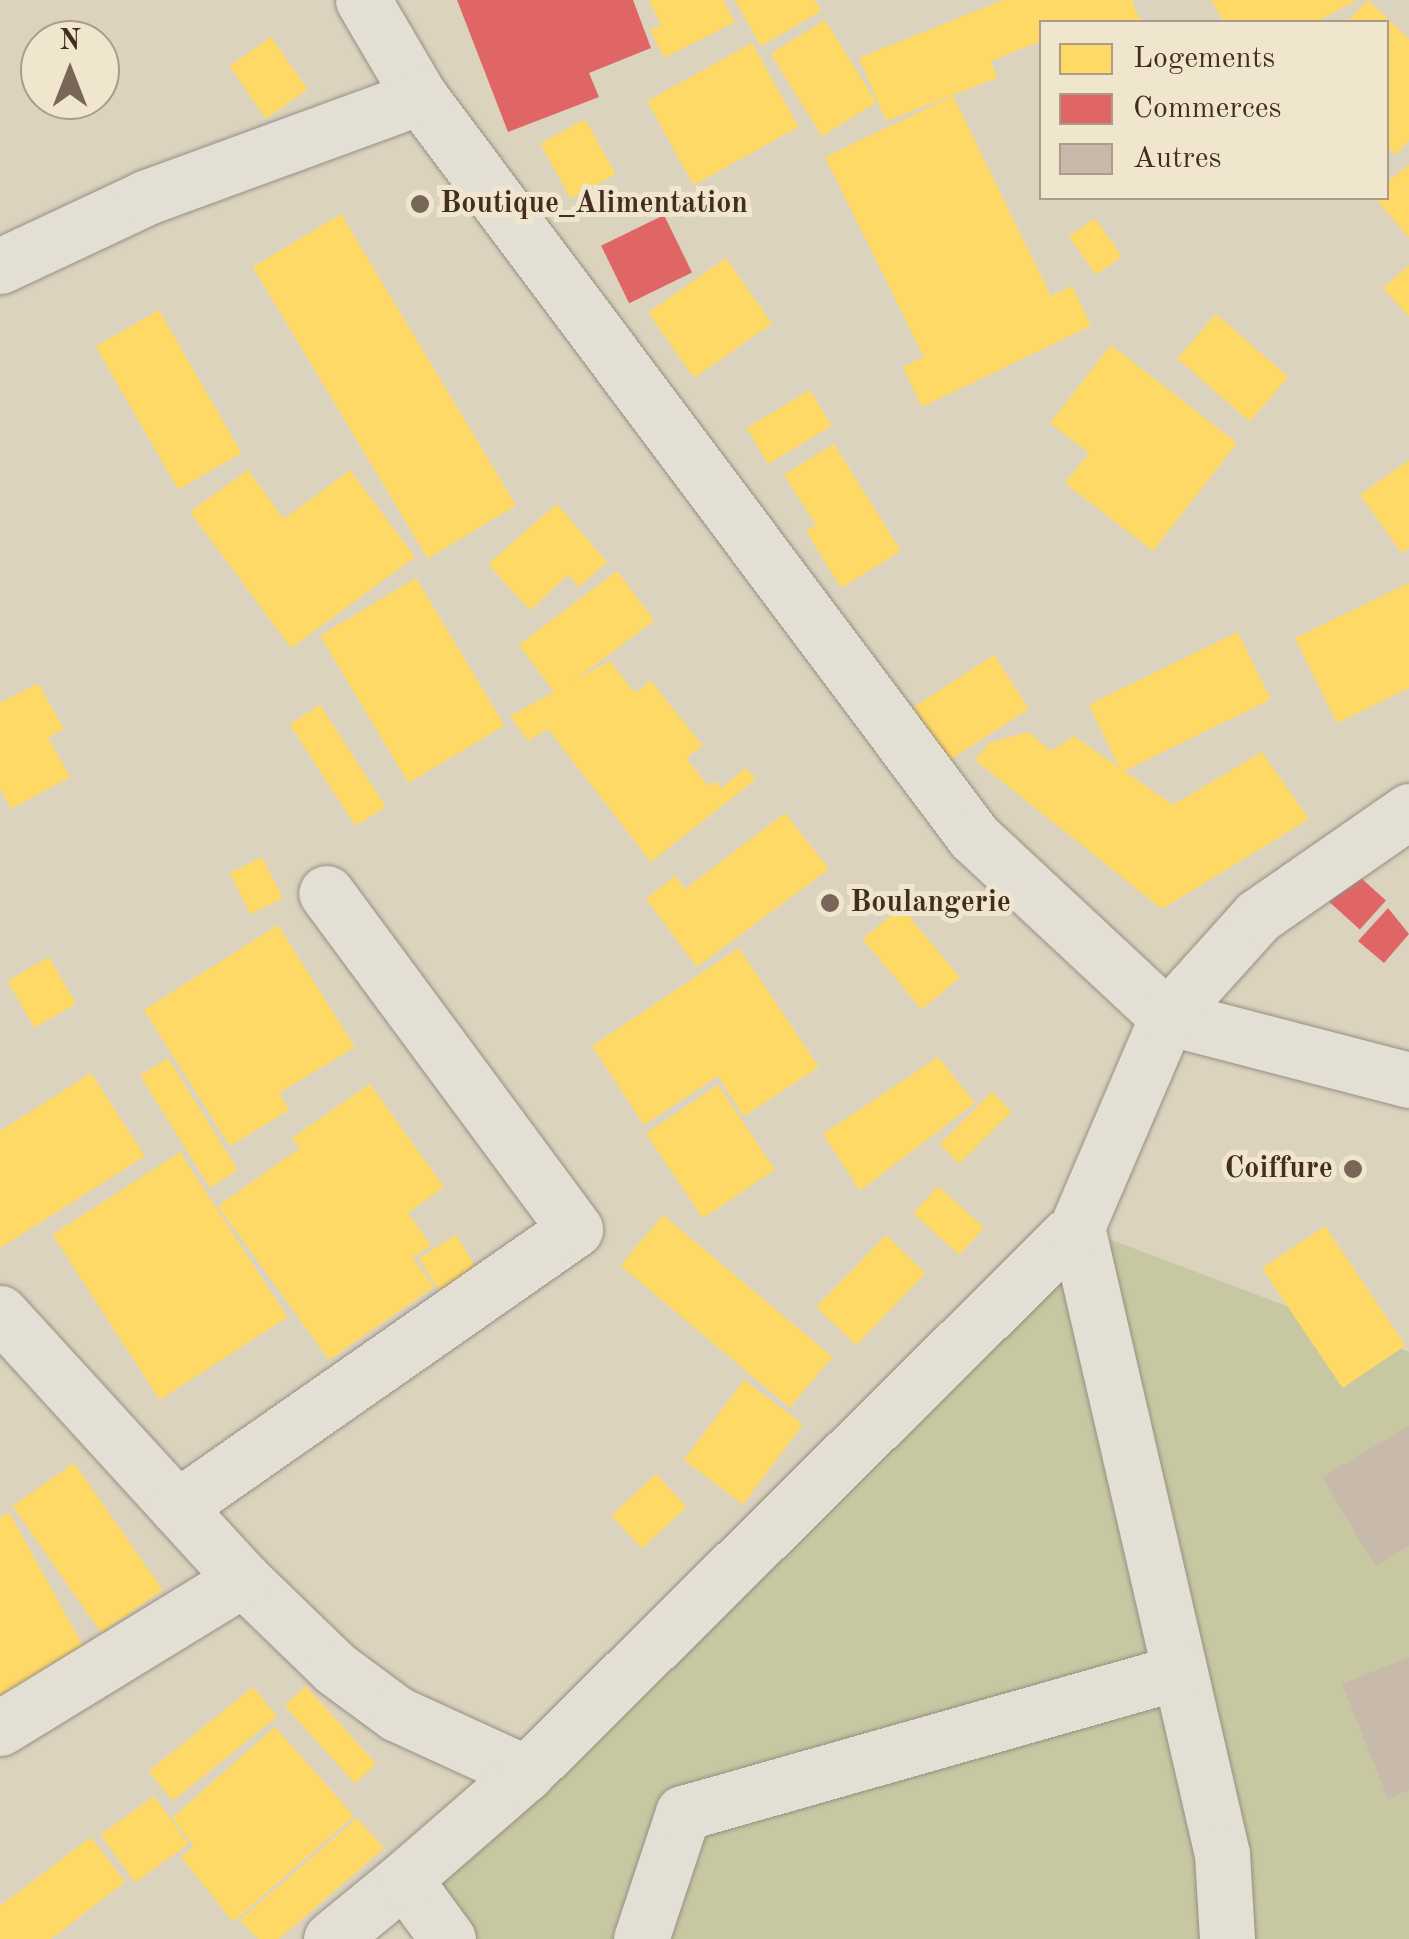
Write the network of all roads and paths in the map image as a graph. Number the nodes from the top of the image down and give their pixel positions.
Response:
1 (363, 0) edge
2 (420, 97) junction
3 (0, 266) edge
4 (1409, 811) edge
5 (326, 892) dead end
6 (1168, 1017) junction
7 (1409, 1080) edge
8 (1077, 1227) junction
9 (0, 1313) edge
10 (177, 1507) junction
11 (243, 1579) junction
12 (1179, 1672) junction
13 (0, 1728) edge
14 (526, 1773) junction
15 (404, 1878) junction
16 (331, 1939) edge
17 (448, 1939) edge
18 (641, 1939) edge
19 (1227, 1939) edge

1 - 2 street
2 - 3 street
2 - 6 street
4 - 6 street
5 - 10 street
6 - 7 street
6 - 8 street
8 - 12 street
8 - 14 street
9 - 10 street
10 - 11 street
11 - 13 street
11 - 14 street
12 - 18 street
12 - 19 street
14 - 15 street
15 - 16 street
15 - 17 street

